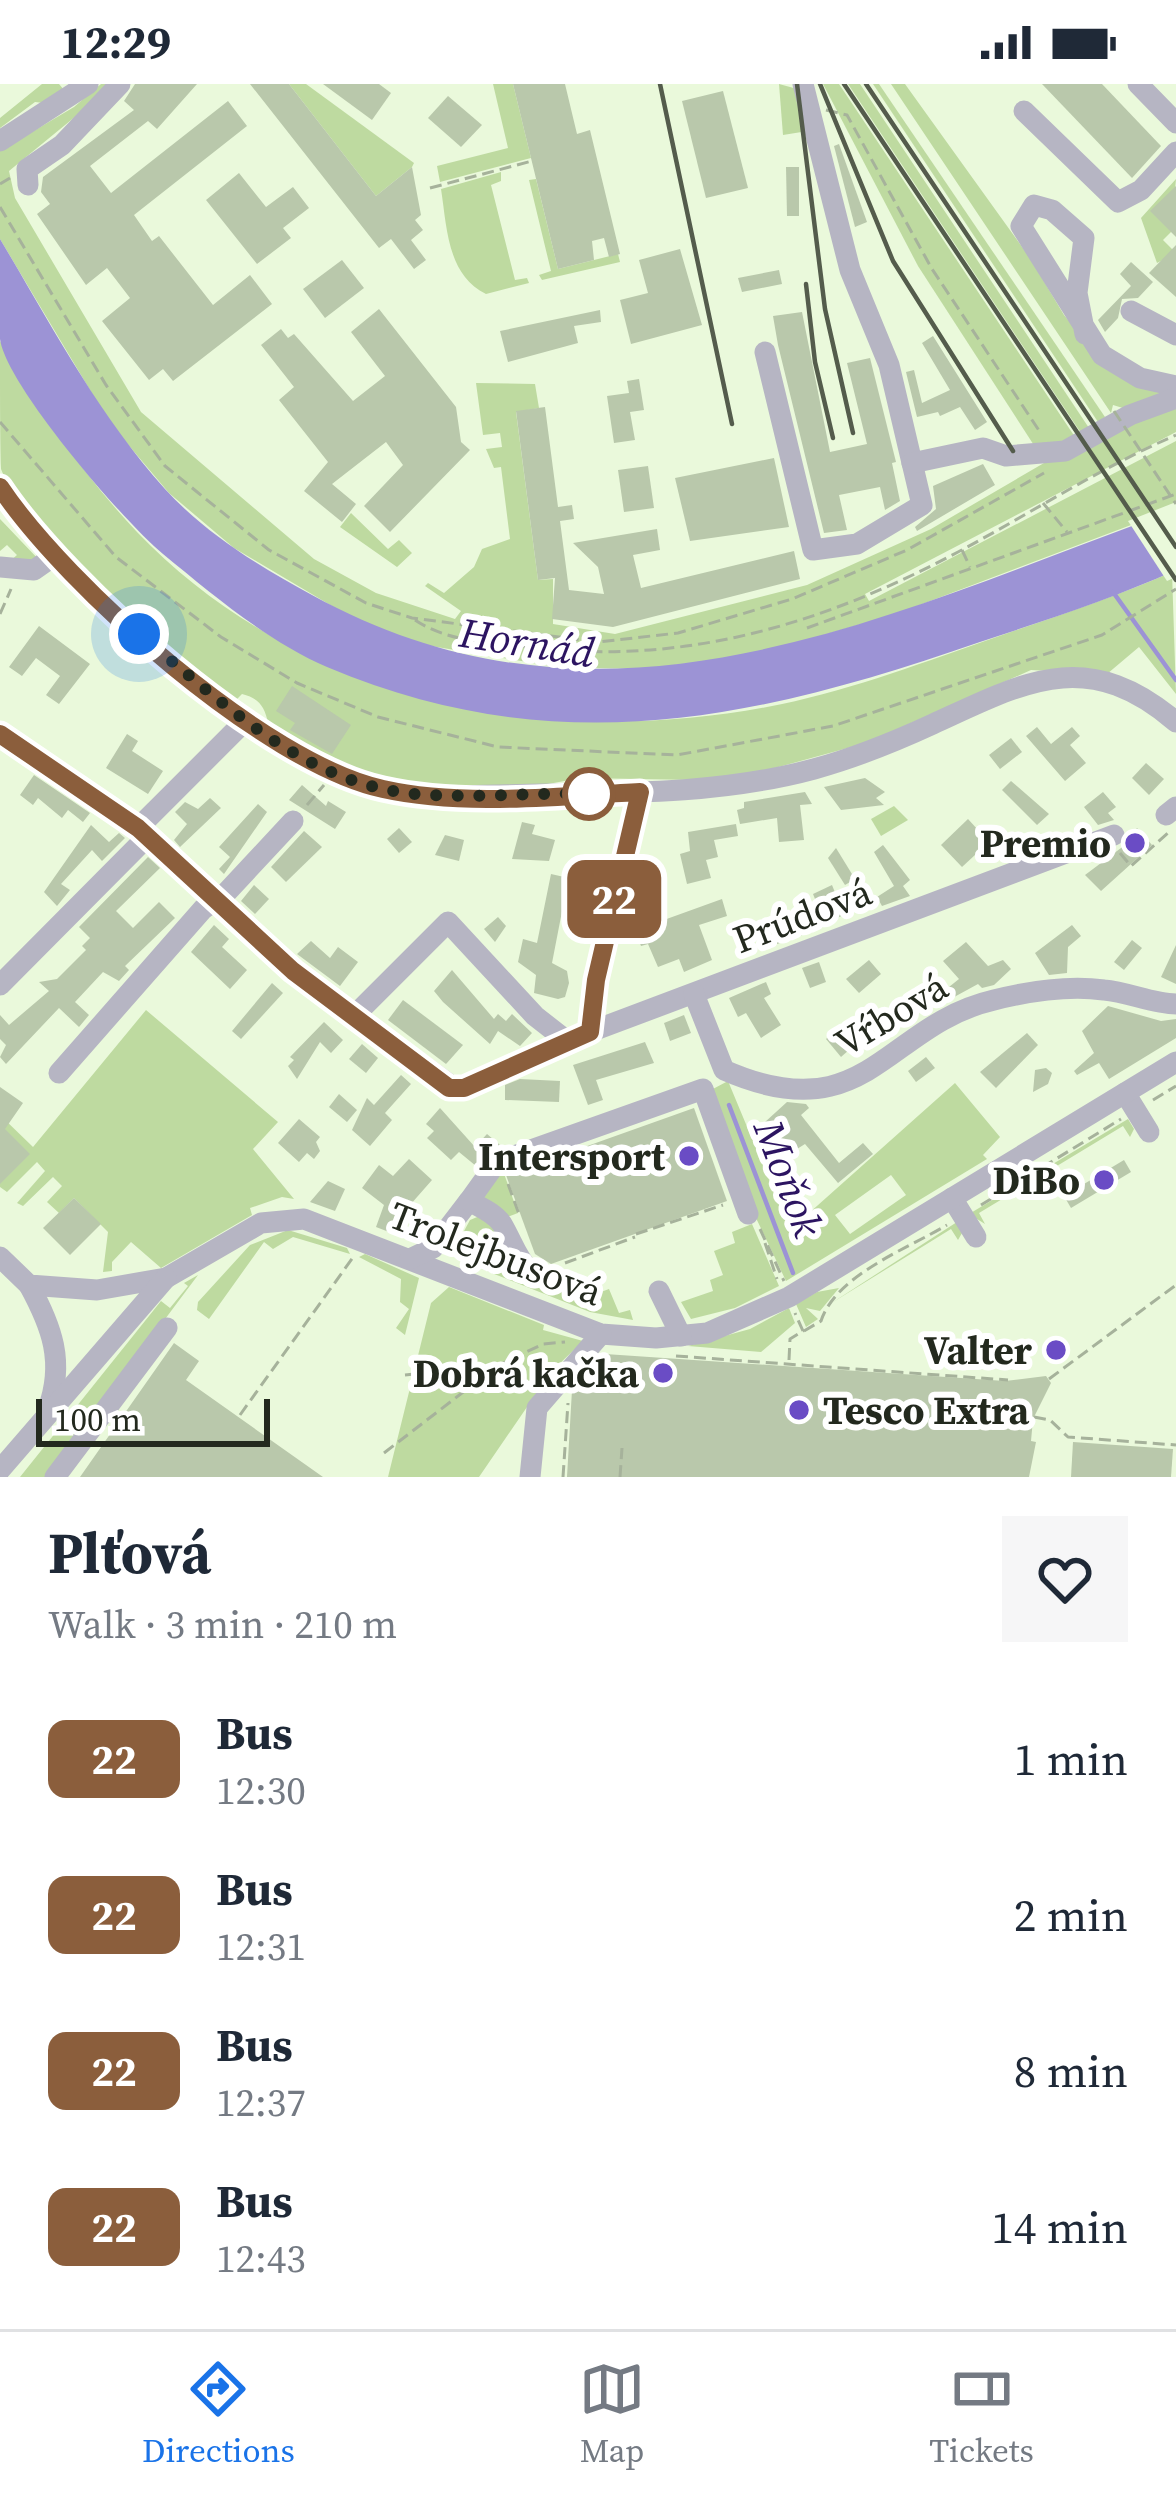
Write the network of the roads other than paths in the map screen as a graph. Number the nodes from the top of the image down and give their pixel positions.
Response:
1 (88, 84) edge
2 (120, 84) edge
3 (803, 84) edge
4 (1138, 84) edge
5 (1024, 111) dead end
6 (1172, 111) edge
7 (0, 141) edge
8 (1176, 152) edge
9 (28, 185) dead end
10 (1131, 311) dead end
11 (1085, 334) junction
12 (1176, 335) edge
13 (765, 352) dead end
14 (1176, 386) edge
15 (1176, 398) edge
16 (912, 463) junction
17 (0, 487) edge
18 (54, 556) junction
19 (0, 567) edge
20 (245, 721) junction
21 (1176, 722) edge
22 (0, 734) edge
23 (640, 792) junction
24 (293, 821) road end
25 (143, 832) junction
26 (1111, 837) road end
27 (216, 901) junction
28 (0, 985) edge
29 (694, 994) junction
30 (1176, 1004) edge
31 (354, 1016) junction
32 (590, 1032) junction
33 (567, 1041) junction
34 (1176, 1062) edge
35 (58, 1073) dead end
36 (1130, 1102) junction
37 (1149, 1132) dead end
38 (952, 1198) junction
39 (469, 1201) junction
40 (754, 1222) road end
41 (456, 1224) junction
42 (976, 1237) dead end
43 (0, 1257) edge
44 (410, 1259) junction
45 (562, 1273) road end
46 (457, 1277) junction
47 (29, 1285) junction
48 (147, 1290) junction
49 (167, 1328) dead end
50 (681, 1336) junction
51 (591, 1337) junction
52 (656, 1338) junction
53 (33, 1433) junction
54 (0, 1470) edge
55 (55, 1477) edge
56 (530, 1477) edge

1 - 7 street
2 - 9 street
3 - 16 street
4 - 6 street
5 - 8 street
10 - 12 street
11 - 11 street
11 - 14 street
13 - 16 street
15 - 16 street
17 - 18 street
18 - 19 street
18 - 20 street
20 - 23 street
20 - 25 street
21 - 23 street
22 - 25 street
23 - 32 street
24 - 27 street
25 - 27 street
25 - 28 street
26 - 29 street, Prúdová
27 - 31 street
27 - 35 street
29 - 30 street, Vŕbová
29 - 32 street, Prúdová
31 - 33 street, Prúdová
31 - 33 street
32 - 33 street, Prúdová
34 - 36 street, Trolejbusová
36 - 37 street
36 - 38 street, Trolejbusová
38 - 42 street
38 - 50 street, Trolejbusová
39 - 40 street
39 - 41 street
39 - 45 street
41 - 44 street
41 - 46 street
43 - 47 street
44 - 46 street, Trolejbusová
44 - 48 street, Trolejbusová
46 - 51 street, Trolejbusová
47 - 48 street
47 - 53 street
48 - 53 street
49 - 55 street
50 - 52 street, Trolejbusová
50 - 52 street
51 - 52 street, Trolejbusová
51 - 56 street
53 - 54 street

